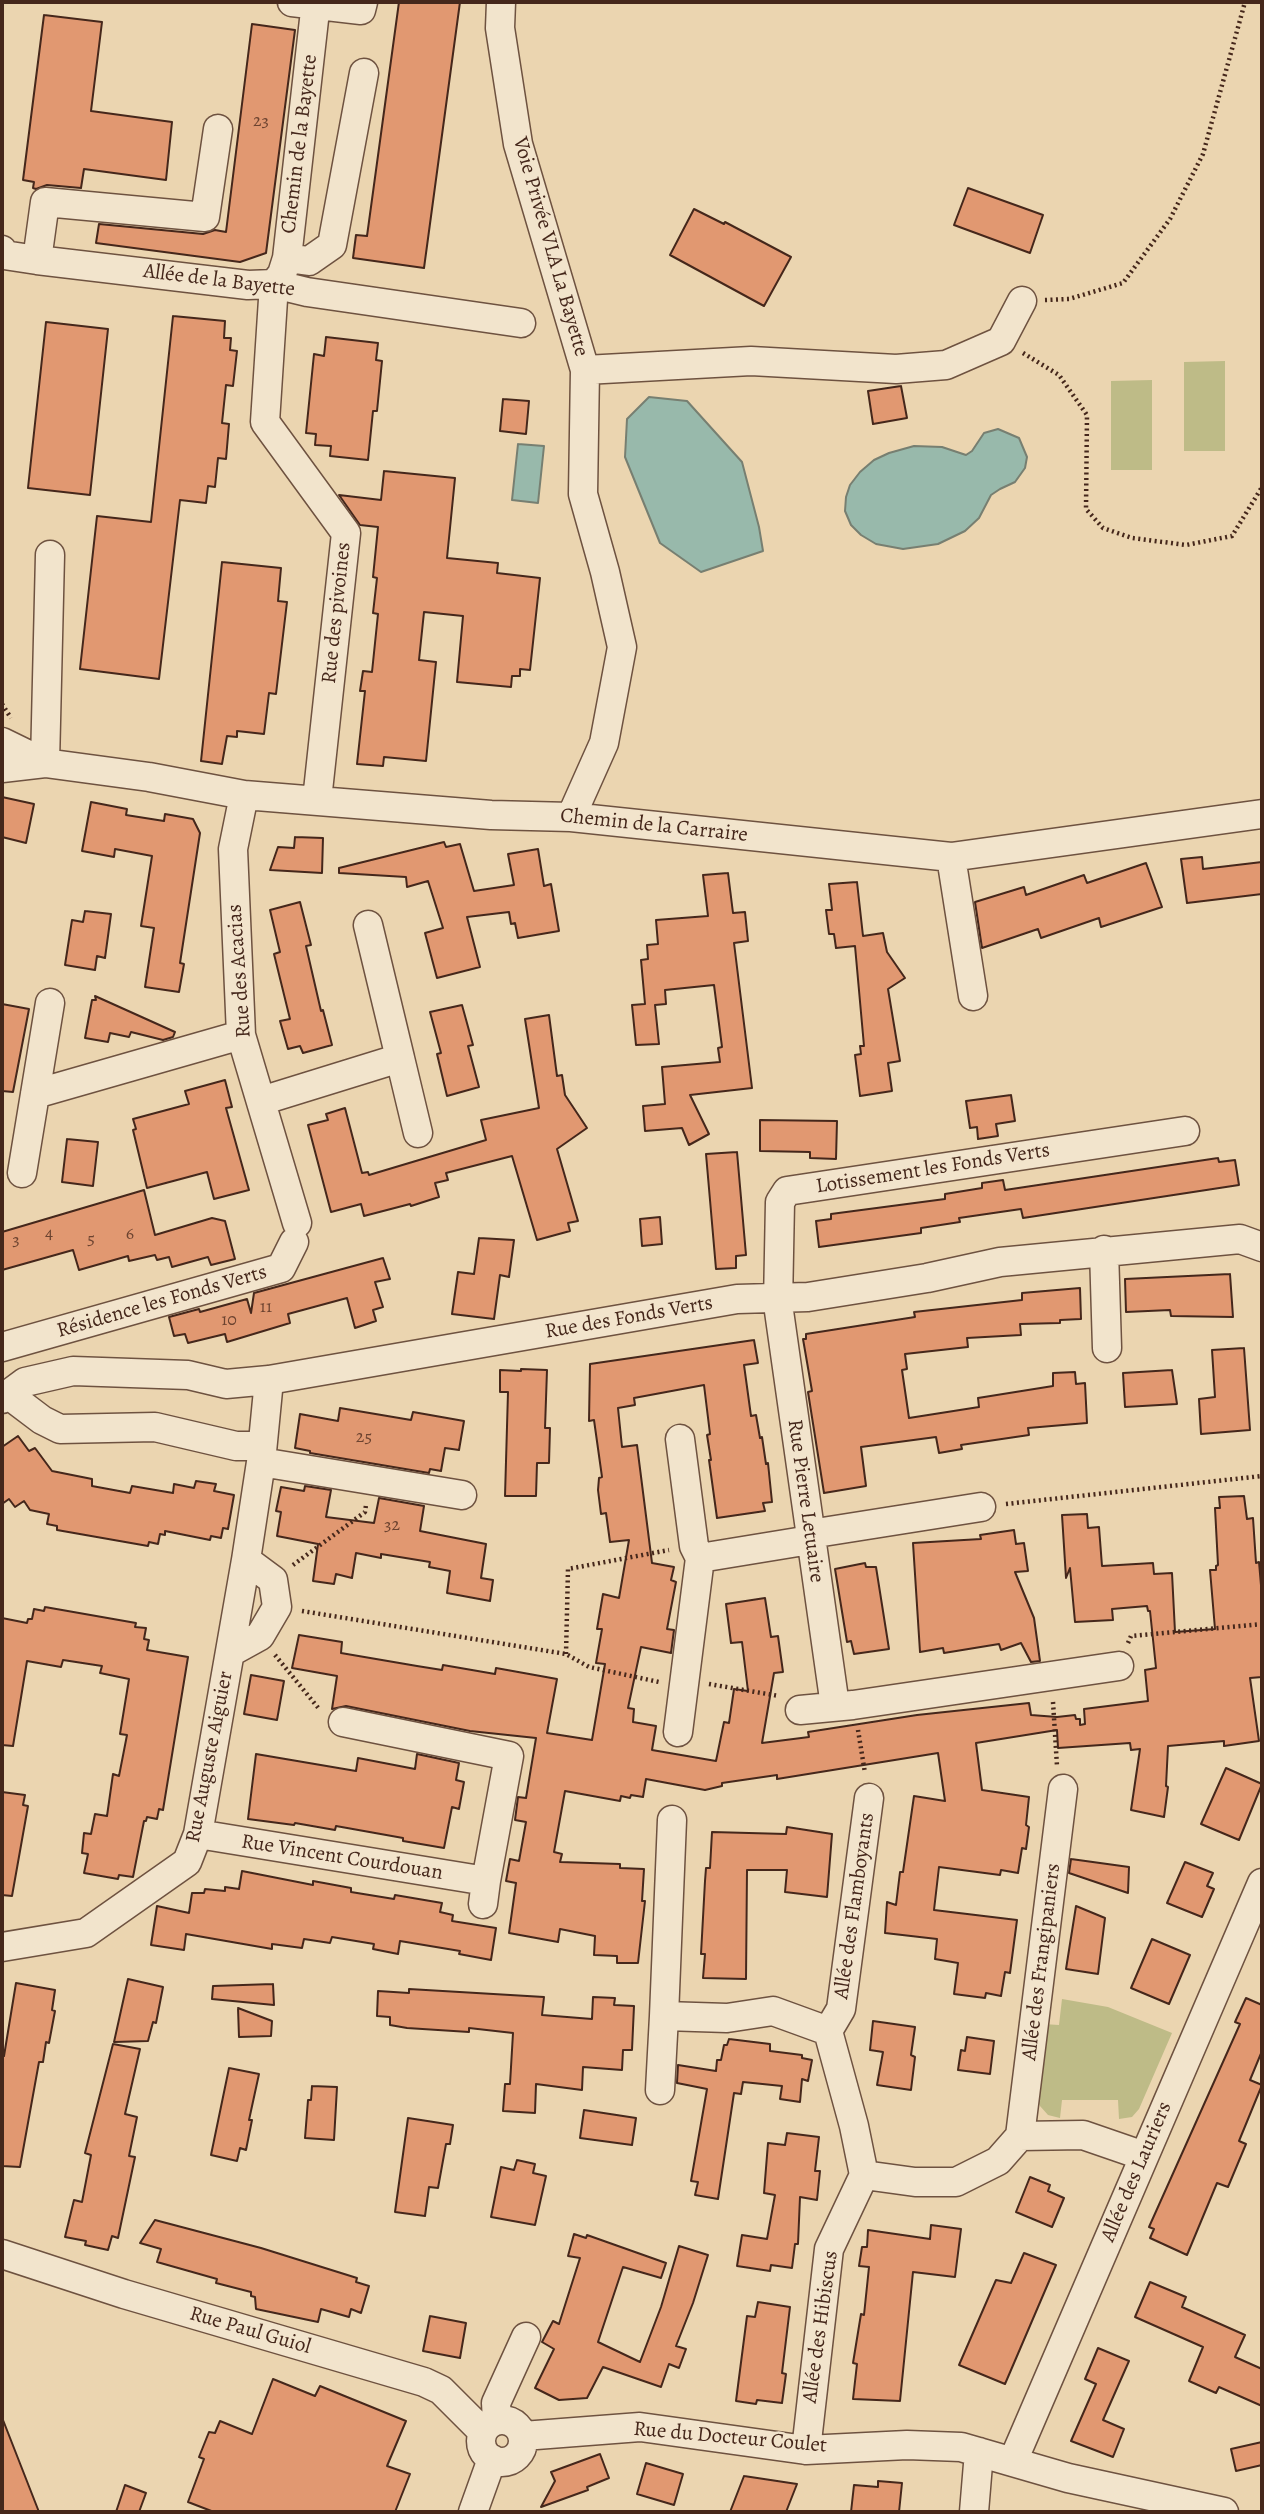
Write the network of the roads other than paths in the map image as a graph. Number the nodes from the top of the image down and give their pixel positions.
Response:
1 (363, 2) edge
2 (500, 2) edge
3 (308, 3) edge
4 (364, 72) dead end
5 (218, 129) dead end
6 (3, 252) edge
7 (287, 258) junction
8 (37, 260) junction
9 (274, 284) junction
10 (1022, 301) road end
11 (521, 323) dead end
12 (585, 370) junction
13 (50, 555) dead end
14 (2, 742) edge
15 (45, 763) junction
16 (2, 768) edge
17 (244, 795) junction
18 (317, 800) junction
19 (1262, 814) edge
20 (571, 817) junction
21 (951, 857) junction
22 (369, 925) dead end
23 (973, 996) dead end
24 (50, 1003) dead end
25 (241, 1035) junction
26 (400, 1058) junction
27 (35, 1094) junction
28 (261, 1101) junction
29 (1185, 1131) dead end
30 (418, 1133) dead end
31 (22, 1173) dead end
32 (295, 1232) joint
33 (1262, 1247) edge
34 (1104, 1251) junction
35 (778, 1297) junction
36 (8, 1345) edge
37 (1107, 1348) dead end
38 (269, 1380) junction
39 (12, 1392) edge
40 (680, 1439) dead end
41 (262, 1454) junction
42 (462, 1495) dead end
43 (981, 1507) road end
44 (810, 1537) junction
45 (697, 1552) junction
46 (246, 1560) junction
47 (231, 1652) junction
48 (1119, 1666) road end
49 (844, 1705) junction
50 (800, 1710) road end
51 (343, 1721) road end
52 (678, 1732) dead end
53 (1063, 1789) road end
54 (869, 1798) road end
55 (672, 1820) dead end
56 (198, 1834) junction
57 (1262, 1883) edge
58 (2, 1947) edge
59 (664, 2017) junction
60 (828, 2031) junction
61 (660, 2090) dead end
62 (1020, 2136) junction
63 (1143, 2156) junction
64 (864, 2175) junction
65 (2, 2254) edge
66 (526, 2337) dead end
67 (490, 2426) junction
68 (523, 2437) junction
69 (806, 2450) junction
70 (979, 2452) junction
71 (492, 2459) junction
72 (1013, 2461) junction
73 (473, 2512) edge
74 (974, 2512) edge
75 (1224, 2512) edge

1 - 3 street
2 - 12 street, Voie Privée VLA La Bayette
3 - 7 street, Chemin de la Bayette
4 - 7 street
5 - 8 street
6 - 8 street, Allée de la Bayette
7 - 9 street, Chemin de la Bayette
8 - 9 street, Allée de la Bayette
9 - 11 street, Allée de la Bayette
9 - 18 street, Rue des pivoines
10 - 12 street
12 - 20 street, Voie Privée VLA La Bayette
13 - 15 street
14 - 15 street, Chemin de la Carraire
15 - 16 street, Chemin de la Carraire
15 - 17 street, Chemin de la Carraire
17 - 18 street, Chemin de la Carraire
17 - 25 street, Rue des Acacias
18 - 20 street, Chemin de la Carraire
19 - 21 street, Chemin de la Carraire
20 - 21 street, Chemin de la Carraire
21 - 23 street
22 - 26 street
24 - 27 street
25 - 27 street
25 - 28 street, Rue des Acacias
26 - 28 street
26 - 30 street
27 - 31 street
28 - 32 street, Rue des Acacias
29 - 35 street, Lotissement les Fonds Verts
32 - 36 street, Résidence les Fonds Verts
33 - 34 street, Rue des Fonds Verts
34 - 35 street, Rue des Fonds Verts
34 - 37 street
35 - 38 street, Rue des Fonds Verts
35 - 44 street, Rue Pierre Letuaire
36 - 39 street, Résidence les Fonds Verts
38 - 39 street, Rue des Fonds Verts
38 - 41 street, Rue Auguste Aiguier
39 - 41 street
40 - 45 street
41 - 42 street
41 - 46 street, Rue Auguste Aiguier
43 - 44 street
44 - 45 street
44 - 49 street, Rue Pierre Letuaire
45 - 52 street
46 - 47 street, Rue Auguste Aiguier
46 - 47 street, Rue Auguste Aiguier
47 - 56 street, Rue Auguste Aiguier
48 - 49 street
49 - 50 street
51 - 56 street, Rue Vincent Courdouan
53 - 62 street, Allée des Frangipaniers
54 - 60 street, Allée des Flamboyants
55 - 59 street
56 - 58 street, Rue Auguste Aiguier
57 - 63 street, Allée des Lauriers
59 - 60 street
59 - 61 street
60 - 64 street
62 - 63 street
62 - 64 street
63 - 72 street, Allée des Lauriers
64 - 69 street, Allée des Hibiscus
65 - 67 street, Rue Paul Guiol
66 - 67 street
67 - 68 street
67 - 71 street
68 - 69 street, Rue du Docteur Coulet
68 - 71 street
69 - 70 street, Rue du Docteur Coulet
70 - 72 street, Rue du Docteur Coulet
70 - 74 street
71 - 73 street
72 - 75 street, Rue du Docteur Coulet

